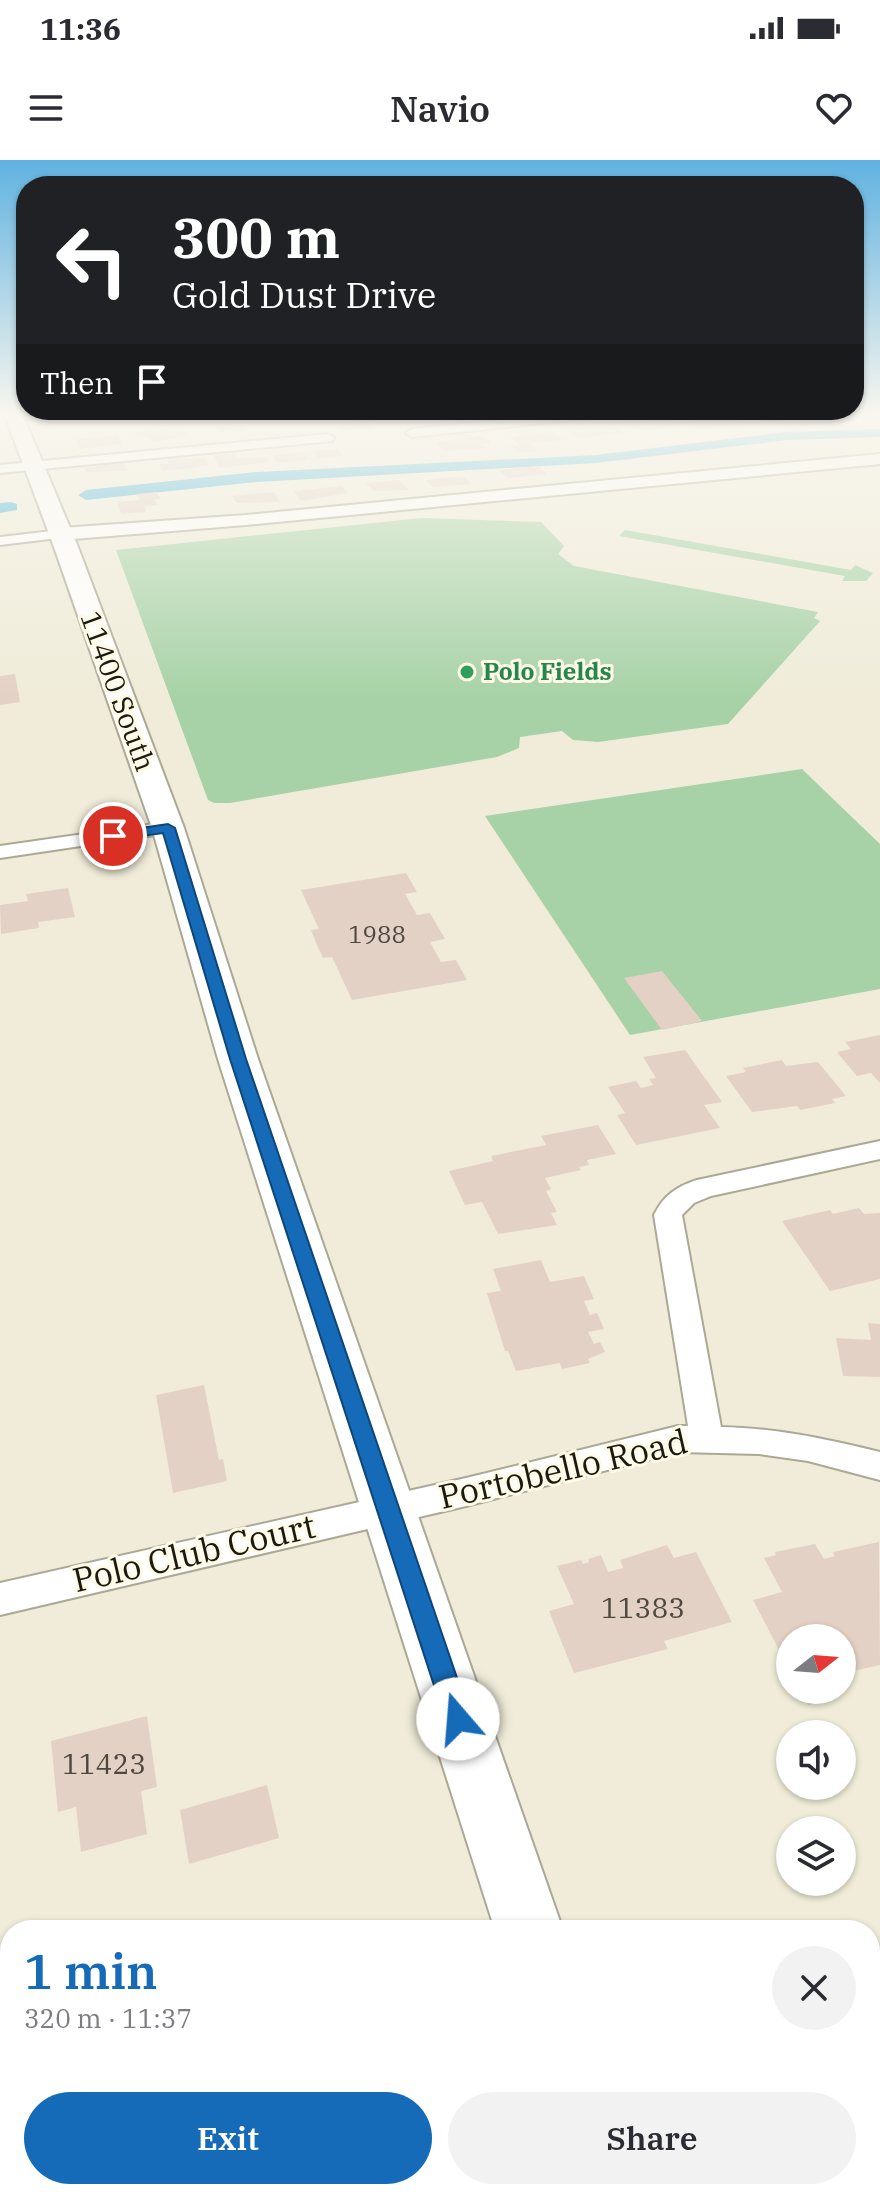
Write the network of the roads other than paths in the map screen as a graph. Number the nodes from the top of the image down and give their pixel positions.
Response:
1 (51, 508) edge
2 (373, 508) edge
3 (61, 534) junction
4 (0, 541) edge
5 (168, 828) junction
6 (0, 852) edge
7 (880, 1150) edge
8 (706, 1438) junction
9 (880, 1466) edge
10 (387, 1508) junction
11 (0, 1599) edge
12 (526, 1920) edge

1 - 3 main road, 11400 South
2 - 3 street
3 - 4 street
3 - 5 main road, 11400 South
5 - 6 street
5 - 10 main road, 11400 South
7 - 8 street
8 - 9 street, Portobello Road
8 - 10 street, Portobello Road
10 - 11 street, Polo Club Court
10 - 12 main road, 11400 South

